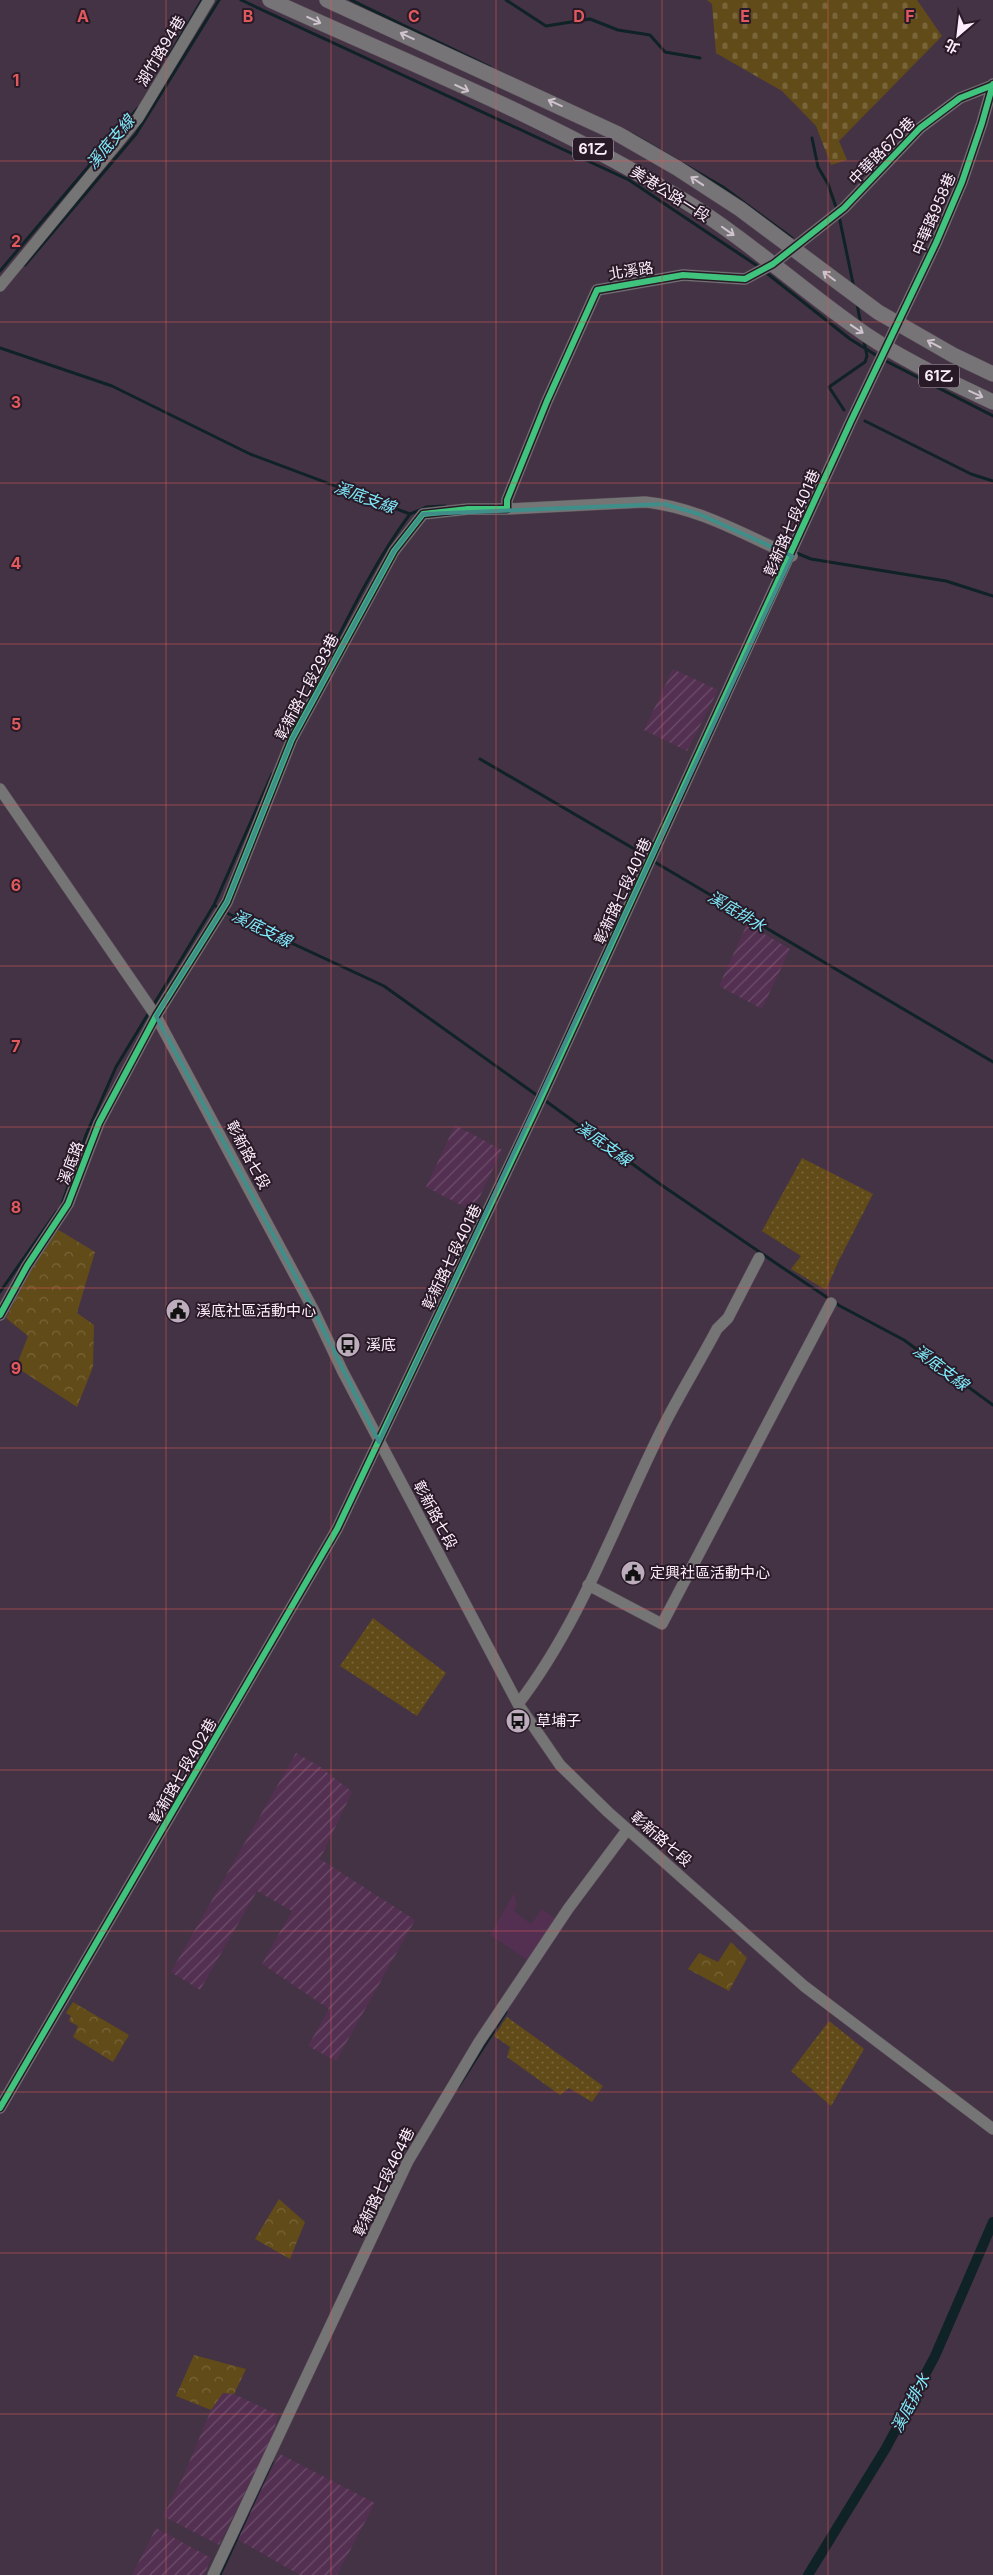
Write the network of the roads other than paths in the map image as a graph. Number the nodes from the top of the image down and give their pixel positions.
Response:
1 (209, 0) edge
2 (270, 0) edge
3 (327, 0) edge
4 (993, 85) edge
5 (844, 208) joint
6 (792, 250) junction
7 (773, 264) junction
8 (0, 286) edge
9 (897, 324) junction
10 (886, 348) junction
11 (993, 374) edge
12 (993, 402) edge
13 (507, 505) junction
14 (792, 556) junction
15 (0, 789) edge
16 (156, 1016) junction
17 (759, 1258) dead end
18 (831, 1303) dead end
19 (0, 1315) edge
20 (379, 1442) junction
21 (588, 1584) junction
22 (518, 1704) junction
23 (627, 1830) junction
24 (0, 2108) edge
25 (993, 2129) edge
26 (213, 2575) edge

1 - 8 street, 湖竹路94巷
2 -> 7 main road, 美港公路一段 / 61乙
6 -> 3 main road, 美港公路一段 / 61乙
4 - 5 street, 中華路670巷
4 - 9 street, 中華路958巷
5 - 6 street, 北溪路
6 - 7 street, 北溪路
9 -> 6 main road, 美港公路一段 / 61乙
7 -> 10 main road, 美港公路一段 / 61乙
7 - 13 street, 北溪路
9 - 10 street, 中華路958巷
11 -> 9 main road, 61乙
10 -> 12 main road, 61乙
10 - 14 street, 彰新路七段401巷
13 - 14 street, 彰新路七段293巷
13 - 16 street, 彰新路七段293巷
14 - 20 street, 彰新路七段401巷
15 - 16 street, 彰新路七段
16 - 19 street, 溪底路
16 - 20 street, 彰新路七段
17 - 21 street
18 - 21 street
20 - 22 street, 彰新路七段
20 - 24 street, 彰新路七段402巷
21 - 22 street
22 - 23 street, 彰新路七段
23 - 25 street, 彰新路七段
23 - 26 street, 彰新路七段464巷

